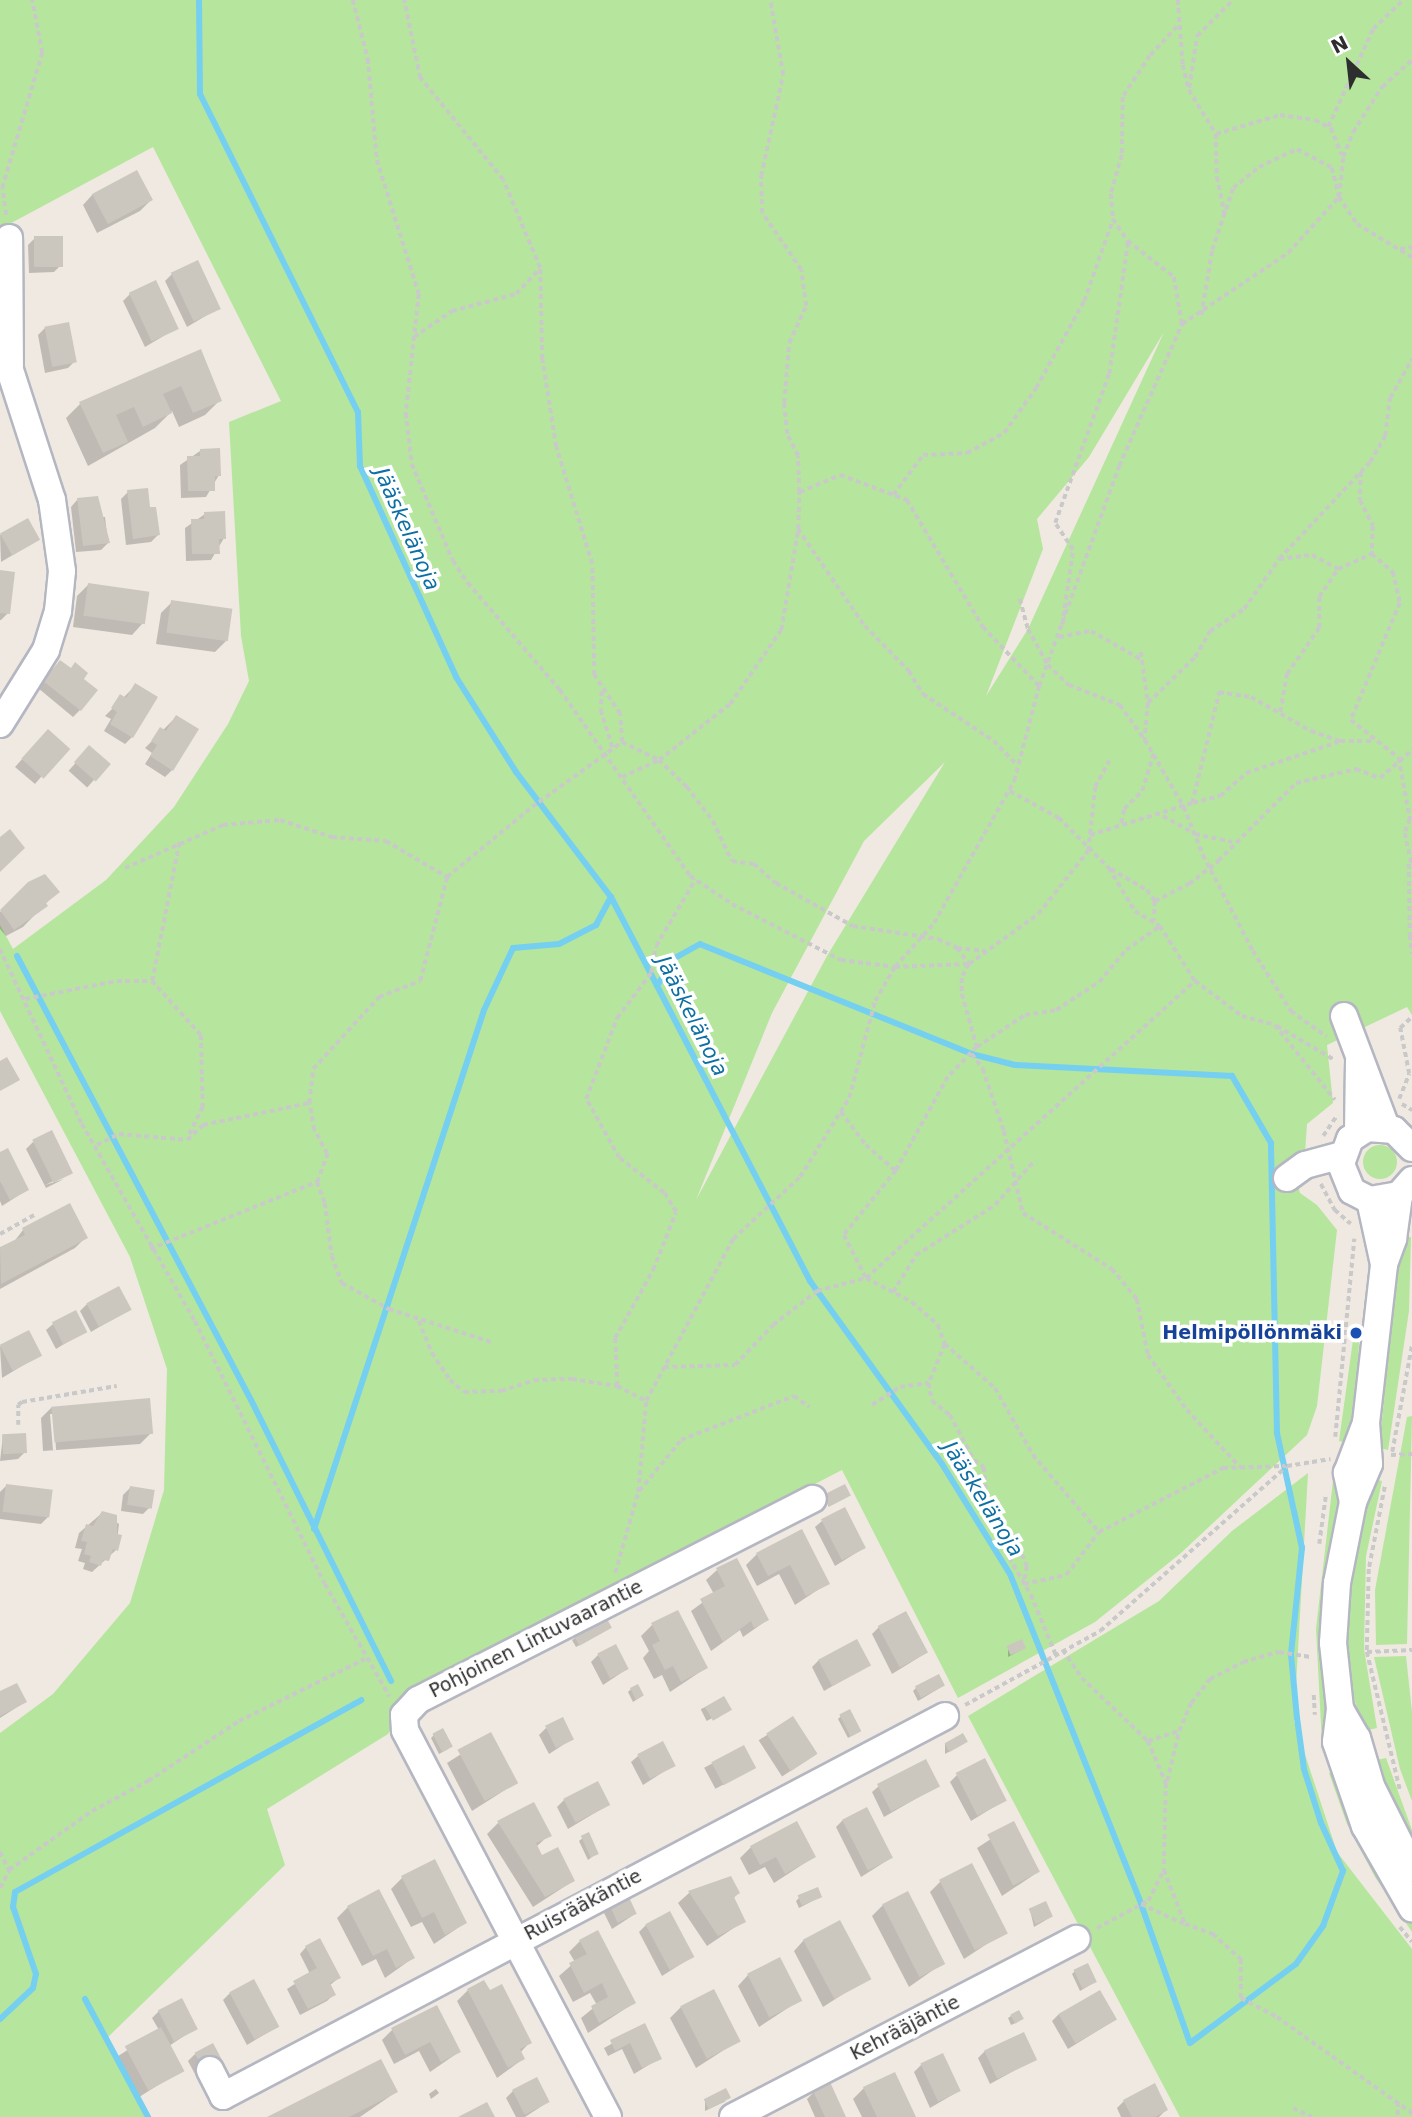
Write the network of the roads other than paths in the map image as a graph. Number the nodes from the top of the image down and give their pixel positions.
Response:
1 (9, 238) road end
2 (0, 724) edge
3 (1344, 1016) dead end
4 (1346, 1060) junction
5 (1386, 1127) junction
6 (1358, 1132) junction
7 (1412, 1146) edge
8 (1342, 1155) junction
9 (1405, 1188) edge
10 (1337, 1192) junction
11 (1370, 1200) junction
12 (1384, 1264) junction
13 (813, 1499) dead end
14 (1339, 1709) junction
15 (944, 1716) road end
16 (1412, 1868) edge
17 (1412, 1908) edge
18 (1077, 1939) road end
19 (516, 1940) junction
20 (210, 2070) dead end
21 (608, 2117) edge
22 (733, 2117) edge

1 - 2 street
3 - 4 street
4 - 5 street
4 - 6 street
5 - 6 street
5 - 7 street
6 - 8 street
8 - 10 street
8 - 10 street
9 - 11 street
9 - 12 street
10 - 11 street
11 - 12 street
12 - 14 street
13 - 19 street, Pohjoinen Lintuvaarantie
14 - 16 street
14 - 17 street
15 - 19 street, Ruisrääkäntie
18 - 22 street, Kehrääjäntie
19 - 20 street, Ruisrääkäntie
19 - 21 street

